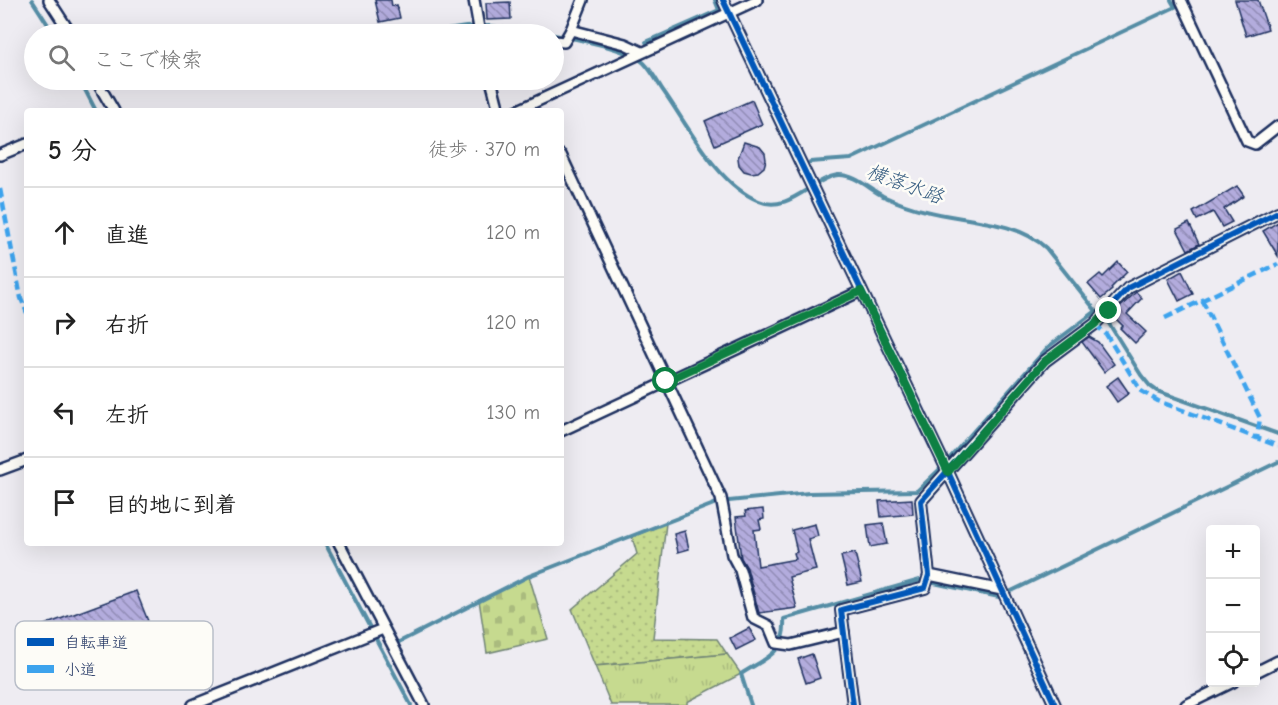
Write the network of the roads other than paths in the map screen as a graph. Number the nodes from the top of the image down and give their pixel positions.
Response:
1 (49, 0) edge
2 (474, 0) edge
3 (583, 0) edge
4 (723, 0) edge
5 (757, 0) edge
6 (1181, 0) edge
7 (729, 13) junction
8 (65, 24) edge
9 (478, 24) edge
10 (571, 30) junction
11 (564, 37) edge
12 (642, 52) junction
13 (564, 89) edge
14 (101, 90) edge
15 (494, 90) edge
16 (562, 90) edge
17 (536, 102) junction
18 (111, 108) edge
19 (498, 108) edge
20 (523, 108) edge
21 (539, 108) edge
22 (1278, 126) edge
23 (24, 145) edge
24 (0, 154) edge
25 (564, 161) edge
26 (1278, 212) edge
27 (861, 291) junction
28 (666, 381) junction
29 (564, 430) edge
30 (24, 461) edge
31 (0, 470) edge
32 (948, 472) junction
33 (341, 546) edge
34 (929, 575) junction
35 (1002, 590) junction
36 (383, 629) junction
37 (844, 632) junction
38 (1278, 661) edge
39 (1260, 670) edge
40 (1223, 687) edge
41 (193, 705) edge
42 (424, 705) edge
43 (853, 705) edge
44 (1055, 705) edge
45 (1186, 705) edge

1 - 8 street
2 - 9 street
3 - 10 street
4 - 7 street
5 - 7 street
6 - 22 street
7 - 12 street
7 - 27 street
10 - 11 street
10 - 12 street
12 - 13 street
14 - 18 street
15 - 19 street
16 - 17 street
17 - 20 street
17 - 21 street
23 - 24 street
25 - 28 street
26 - 32 street
27 - 28 street
27 - 32 street
28 - 29 street
28 - 37 street
30 - 31 street
32 - 34 street
32 - 35 street
33 - 36 street
34 - 35 street
34 - 37 street
35 - 44 street
36 - 41 street
36 - 42 street
37 - 43 street
38 - 39 street
40 - 45 street

